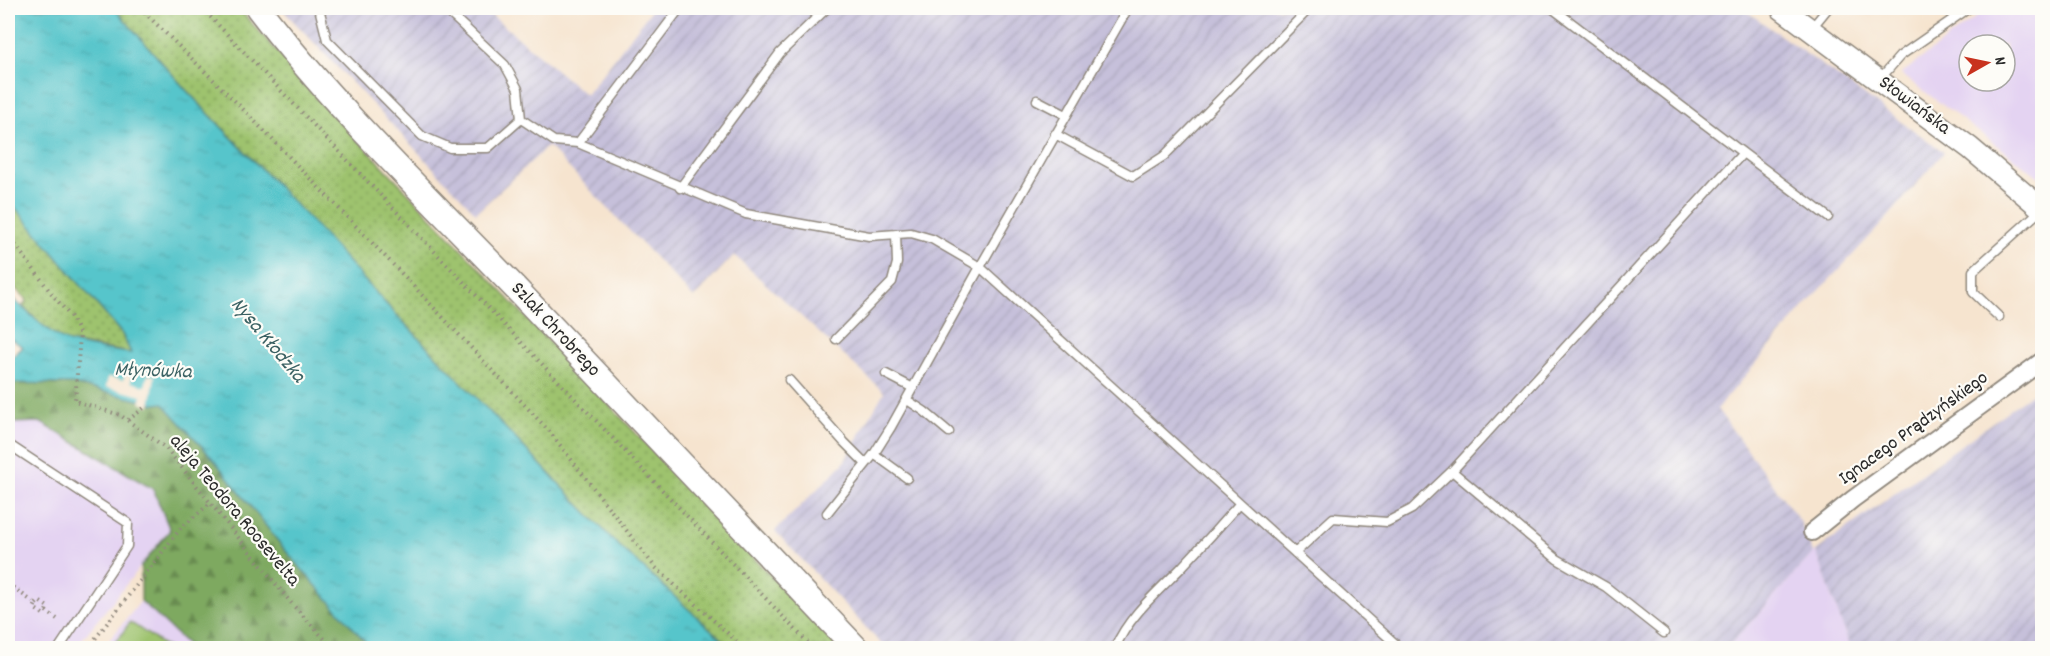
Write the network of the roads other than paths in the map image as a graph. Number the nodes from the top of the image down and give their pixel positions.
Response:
1 (258, 8) edge
2 (320, 8) edge
3 (444, 8) edge
4 (680, 8) edge
5 (827, 8) edge
6 (1128, 8) edge
7 (1310, 8) edge
8 (1552, 8) edge
9 (1784, 8) edge
10 (1828, 8) edge
11 (1969, 8) edge
12 (1811, 30) junction
13 (1879, 80) junction
14 (1037, 100) dead end
15 (1066, 115) junction
16 (521, 119) junction
17 (1055, 134) junction
18 (578, 143) junction
19 (1743, 153) junction
20 (680, 188) junction
21 (2043, 209) edge
22 (1828, 217) dead end
23 (896, 234) junction
24 (980, 267) junction
25 (1999, 317) dead end
26 (836, 339) dead end
27 (2043, 361) edge
28 (886, 374) dead end
29 (789, 380) dead end
30 (913, 388) junction
31 (907, 400) junction
32 (949, 432) dead end
33 (8, 444) edge
34 (874, 454) junction
35 (866, 464) junction
36 (1452, 471) junction
37 (907, 478) dead end
38 (1240, 503) junction
39 (827, 513) dead end
40 (1812, 532) dead end
41 (1295, 553) junction
42 (1664, 633) dead end
43 (59, 648) edge
44 (856, 648) edge
45 (1115, 648) edge
46 (1400, 648) edge

1 - 44 main road, Szlak Chrobrego
2 - 16 lane
3 - 16 lane
4 - 18 lane
5 - 20 lane
6 - 15 lane
7 - 17 lane
8 - 19 lane
9 - 12 street, Słowiańska
10 - 12 lane
11 - 13 lane
12 - 13 street, Słowiańska
13 - 21 street, Słowiańska
14 - 15 lane
15 - 17 lane
16 - 18 lane
17 - 24 lane
18 - 20 lane
19 - 22 lane
19 - 36 lane
20 - 23 lane
21 - 25 lane
23 - 24 lane
23 - 26 lane
24 - 30 lane
24 - 38 lane
27 - 40 street, Ignacego Prądzyńskiego
28 - 30 lane
29 - 35 lane
30 - 31 lane
31 - 32 lane
31 - 34 lane
33 - 43 lane
34 - 35 lane
34 - 37 lane
35 - 39 lane
36 - 41 lane
36 - 42 lane
38 - 41 lane
38 - 45 lane
41 - 46 lane

